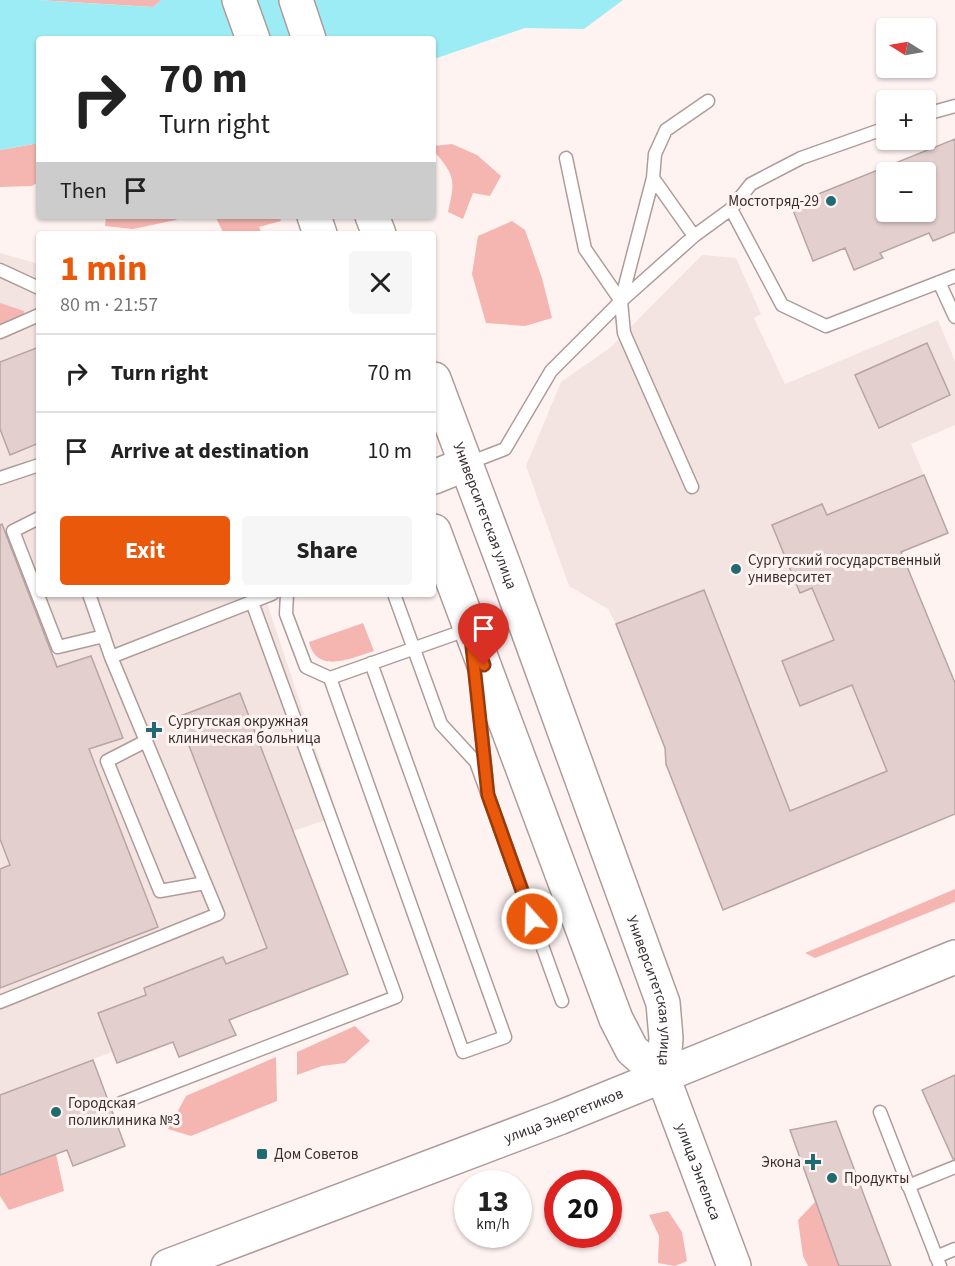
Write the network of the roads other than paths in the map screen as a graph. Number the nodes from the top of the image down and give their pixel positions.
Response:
1 (239, 0) edge
2 (296, 0) edge
3 (252, 36) edge
4 (308, 36) edge
5 (708, 101) dead end
6 (955, 106) edge
7 (936, 111) edge
8 (876, 132) edge
9 (566, 158) dead end
10 (653, 178) junction
11 (731, 209) junction
12 (694, 236) junction
13 (0, 270) edge
14 (955, 276) edge
15 (939, 282) junction
16 (36, 287) edge
17 (621, 301) junction
18 (36, 316) edge
19 (955, 317) edge
20 (0, 332) edge
21 (436, 384) edge
22 (466, 464) junction
23 (36, 466) edge
24 (436, 476) edge
25 (0, 478) edge
26 (692, 487) dead end
27 (36, 520) edge
28 (436, 536) edge
29 (36, 590) edge
30 (39, 597) edge
31 (90, 597) edge
32 (264, 597) edge
33 (287, 597) edge
34 (395, 597) edge
35 (252, 602) junction
36 (470, 628) junction
37 (104, 636) junction
38 (413, 648) junction
39 (111, 657) junction
40 (372, 663) junction
41 (330, 678) junction
42 (146, 741) junction
43 (488, 795) junction
44 (205, 883) junction
45 (955, 957) edge
46 (562, 1001) dead end
47 (0, 1002) edge
48 (663, 1077) junction
49 (121, 1103) dead end
50 (880, 1112) dead end
51 (955, 1167) edge
52 (908, 1186) junction
53 (955, 1249) edge
54 (938, 1262) edge
55 (168, 1266) edge
56 (734, 1266) edge

1 - 3 main road
2 - 4 main road
5 - 10 lane
6 - 7 lane
8 - 11 lane
9 - 17 lane
10 - 12 lane
10 - 17 lane
11 - 12 lane
11 - 15 lane
12 - 17 lane
13 - 16 lane
14 - 15 lane
15 - 19 lane
17 - 22 lane
17 - 26 lane
18 - 20 lane
21 - 22 main road, Университетская улица
22 - 24 main road
22 - 48 main road, Университетская улица
23 - 25 lane
27 - 29 lane
28 - 36 main road, Университетская улица
30 - 37 lane
31 - 37 lane
32 - 35 lane
33 - 41 lane
34 - 38 lane
35 - 39 lane
35 - 49 lane
36 - 38 lane
36 - 43 lane
36 - 48 main road, Университетская улица
37 - 39 lane
38 - 40 lane
38 - 43 lane
39 - 42 lane
40 - 41 lane
40 - 41 lane
42 - 44 lane
42 - 44 lane
43 - 46 lane
44 - 47 lane
45 - 48 main road, улица Энергетиков
48 - 55 main road, улица Энергетиков
48 - 56 main road, улица Энгельса
50 - 52 lane
51 - 52 lane
52 - 54 lane
53 - 54 lane

